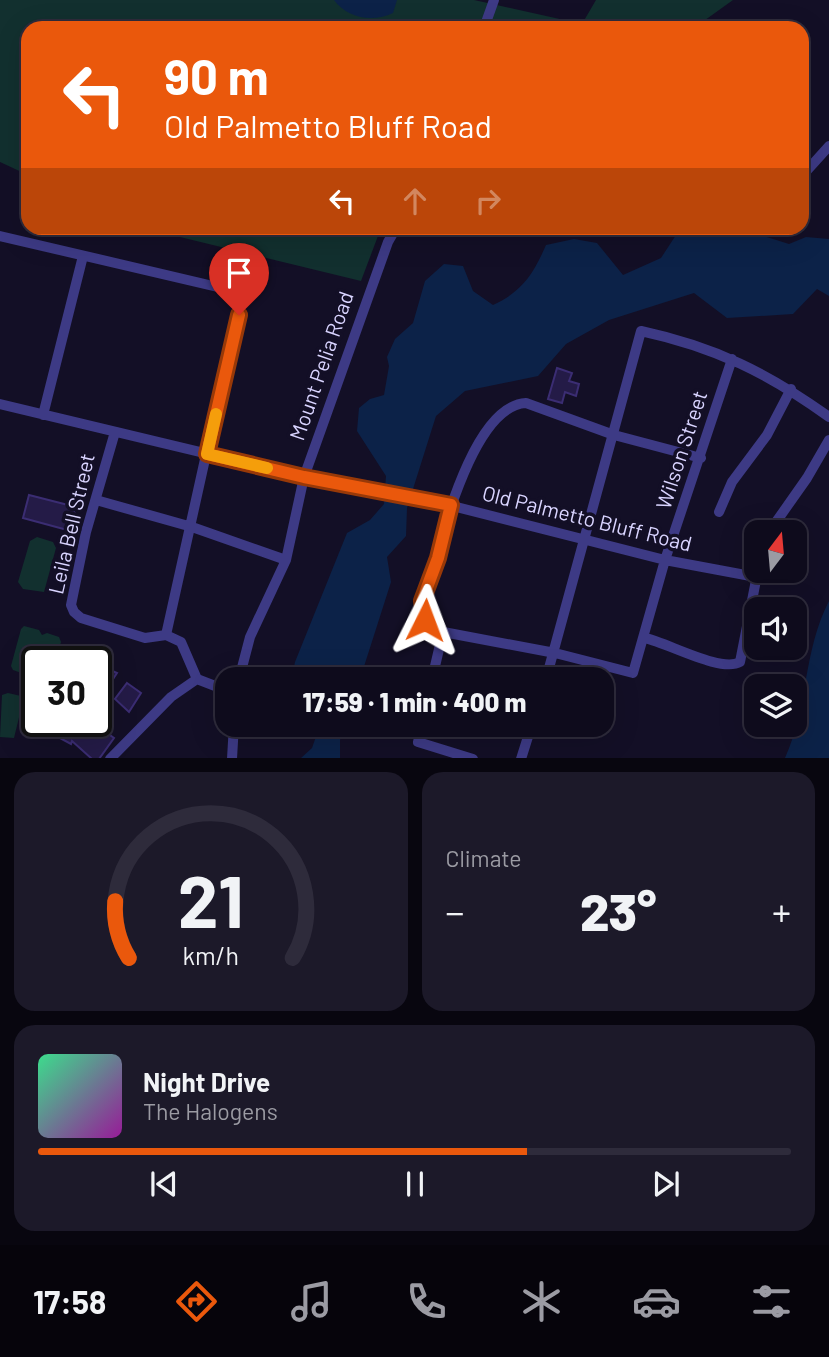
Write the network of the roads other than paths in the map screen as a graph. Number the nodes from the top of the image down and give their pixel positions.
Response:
1 (494, 0) edge
2 (486, 21) edge
3 (829, 146) edge
4 (809, 168) edge
5 (393, 235) edge
6 (0, 236) edge
7 (83, 256) junction
8 (732, 359) junction
9 (791, 390) junction
10 (0, 404) edge
11 (43, 415) junction
12 (829, 417) edge
13 (115, 432) junction
14 (614, 435) junction
15 (829, 440) edge
16 (207, 454) junction
17 (701, 458) junction
18 (304, 477) junction
19 (96, 500) junction
20 (451, 505) junction
21 (719, 512) dead end
22 (777, 520) edge
23 (192, 527) junction
24 (585, 542) junction
25 (286, 560) junction
26 (665, 560) junction
27 (744, 572) edge
28 (755, 583) edge
29 (443, 632) junction
30 (166, 635) junction
31 (645, 638) junction
32 (555, 653) junction
33 (242, 667) edge
34 (435, 667) edge
35 (551, 667) edge
36 (197, 679) junction
37 (215, 686) edge
38 (233, 737) edge
39 (419, 737) edge
40 (528, 737) edge
41 (110, 758) edge
42 (232, 758) edge
43 (473, 758) edge
44 (521, 758) edge

1 - 2 street
3 - 4 street
5 - 18 street, Mount Pelia Road
6 - 7 street
7 - 11 street
7 - 16 street
8 - 9 street
8 - 14 street
8 - 17 street, Wilson Street
9 - 12 street
9 - 21 street
10 - 11 street, Old Palmetto Bluff Road
11 - 13 street, Old Palmetto Bluff Road
13 - 16 street, Old Palmetto Bluff Road
13 - 19 street, Leila Bell Street
14 - 17 street
14 - 20 street
14 - 24 street
15 - 22 street
16 - 18 street, Old Palmetto Bluff Road
16 - 23 street
17 - 26 street, Wilson Street
18 - 20 street, Old Palmetto Bluff Road
18 - 25 street, Mount Pelia Road
19 - 23 street
19 - 30 street, Leila Bell Street
20 - 24 street, Old Palmetto Bluff Road
20 - 29 street
23 - 25 street
23 - 30 street
24 - 26 street, Old Palmetto Bluff Road
24 - 32 street
25 - 33 street, Mount Pelia Road
26 - 27 street, Old Palmetto Bluff Road
26 - 31 street, Wilson Street
28 - 31 street
29 - 32 street
29 - 34 street
30 - 36 street
31 - 32 street, Wilson Street
32 - 35 street
36 - 37 street
36 - 41 street
38 - 42 street
39 - 43 street
40 - 44 street

